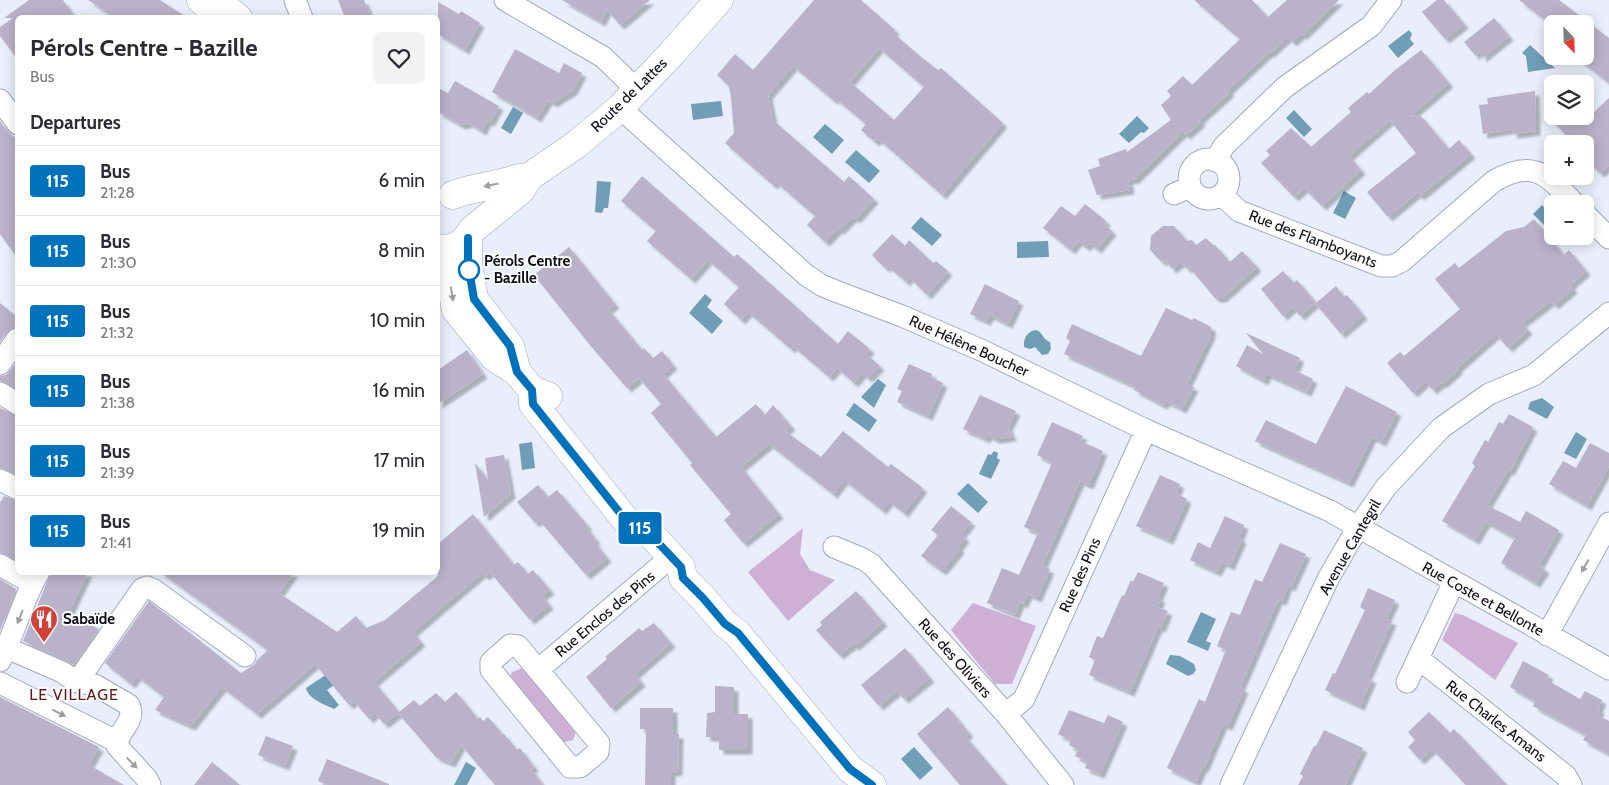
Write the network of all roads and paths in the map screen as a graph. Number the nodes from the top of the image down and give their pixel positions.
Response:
1 (295, 0) edge
2 (505, 0) edge
3 (719, 0) edge
4 (1391, 0) edge
5 (207, 7) edge
6 (234, 15) edge
7 (301, 15) edge
8 (628, 99) junction
9 (0, 100) edge
10 (15, 120) edge
11 (1215, 161) junction
12 (528, 177) junction
13 (445, 195) edge
14 (1222, 195) junction
15 (1566, 195) edge
16 (1594, 223) edge
17 (470, 234) junction
18 (1609, 238) edge
19 (440, 248) edge
20 (440, 252) edge
21 (1609, 313) edge
22 (15, 342) edge
23 (0, 364) edge
24 (524, 381) junction
25 (0, 393) edge
26 (15, 402) edge
27 (1146, 430) junction
28 (0, 480) edge
29 (15, 488) edge
30 (1609, 523) edge
31 (1358, 527) junction
32 (834, 547) dead end
33 (676, 562) junction
34 (0, 565) edge
35 (15, 570) edge
36 (36, 578) edge
37 (1454, 582) junction
38 (1547, 635) junction
39 (3, 655) edge
40 (245, 656) dead end
41 (1419, 659) junction
42 (1609, 669) edge
43 (538, 670) junction
44 (77, 682) junction
45 (1407, 682) dead end
46 (0, 683) edge
47 (1006, 714) junction
48 (117, 740) junction
49 (150, 785) edge
50 (872, 785) edge
51 (1063, 785) edge
52 (1231, 785) edge
53 (1571, 785) edge

1 - 7 street
2 - 8 street, Rue Hélène Boucher
3 - 8 main road, Route de Lattes
4 - 11 street
5 - 6 main road
8 - 12 main road, Route de Lattes
8 - 27 street, Rue Hélène Boucher
9 - 10 street
11 - 14 street
11 - 14 street
12 -> 13 main road
12 - 17 main road
13 - 17 main road
14 - 15 street, Rue des Flamboyants
16 - 18 street
17 - 19 main road
17 - 24 main road
20 -> 24 main road
21 - 31 street, Avenue Cantegril
22 - 23 street
24 - 33 main road
25 - 26 street
27 - 31 street, Rue Hélène Boucher
27 - 47 street, Rue des Pins
28 - 29 street
30 -> 38 street
31 - 37 street, Rue Coste et Bellonte
31 - 52 street, Avenue Cantegril
32 - 47 street, Rue des Oliviers
33 - 43 street, Rue Enclos des Pins
33 - 50 main road
34 - 35 street
36 -> 39 street
37 - 38 street, Rue Coste et Bellonte
37 - 41 street
38 - 42 street, Rue Coste et Bellonte
39 - 44 street
40 - 44 street
41 - 45 street
41 - 53 street, Rue Charles Amans
43 - 43 street
44 - 48 street
46 -> 48 street
47 - 51 street, Rue des Oliviers
48 -> 49 street

